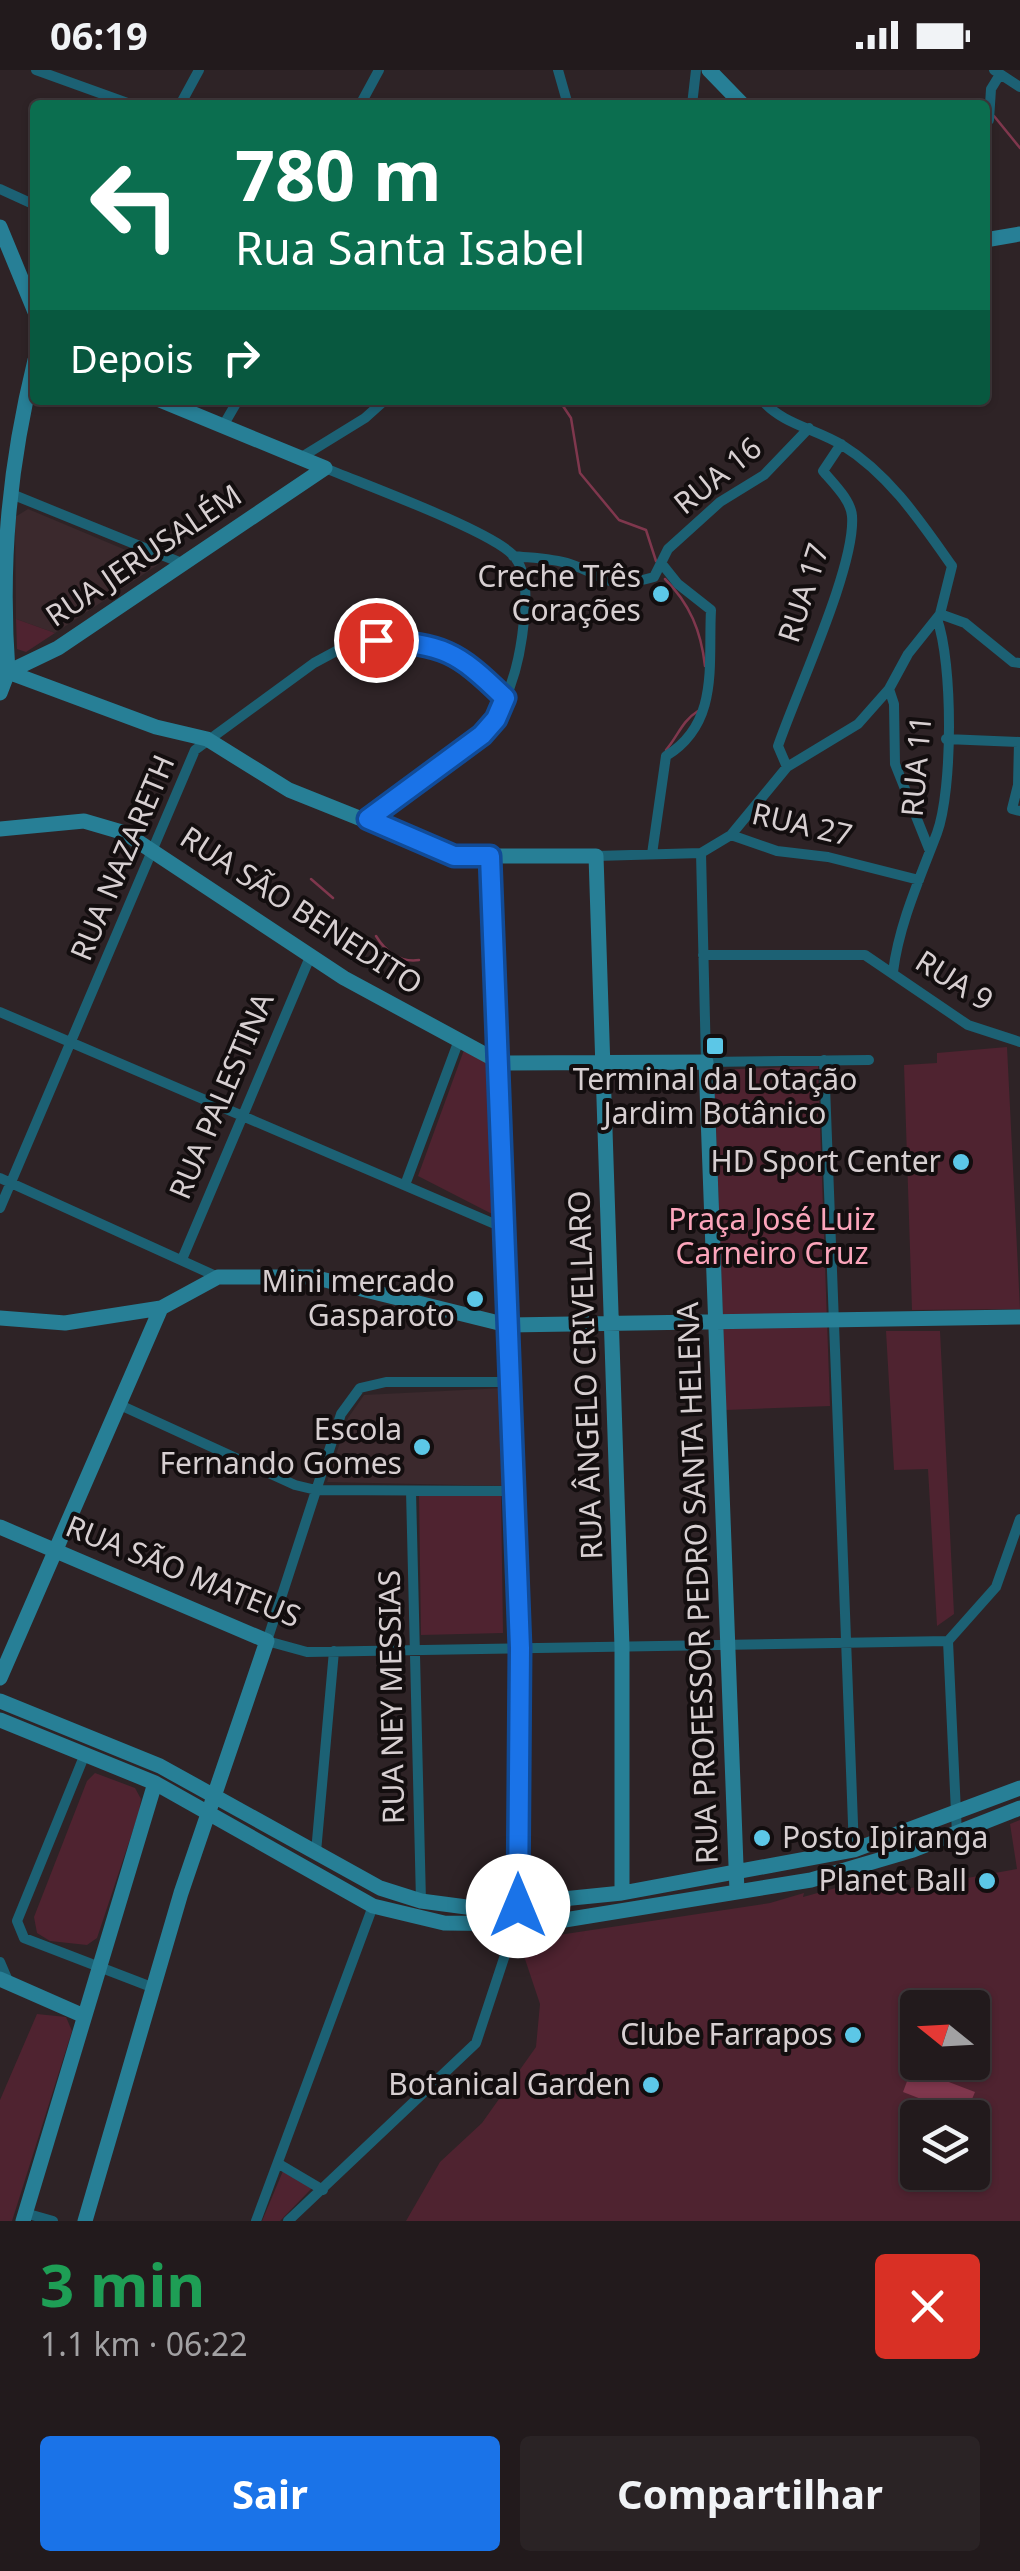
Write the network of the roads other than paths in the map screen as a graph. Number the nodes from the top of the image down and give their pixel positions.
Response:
1 (36, 70) edge
2 (199, 70) edge
3 (378, 70) edge
4 (558, 70) edge
5 (696, 70) edge
6 (708, 70) edge
7 (996, 73) edge
8 (1020, 87) edge
9 (119, 100) edge
10 (183, 100) edge
11 (363, 100) edge
12 (567, 100) edge
13 (693, 100) edge
14 (738, 100) edge
15 (989, 100) edge
16 (0, 189) edge
17 (30, 203) edge
18 (0, 227) edge
19 (1020, 234) edge
20 (990, 239) edge
21 (30, 300) edge
22 (30, 381) edge
23 (172, 405) edge
24 (235, 405) edge
25 (379, 405) edge
26 (766, 405) edge
27 (223, 426) junction
28 (809, 428) junction
29 (841, 444) junction
30 (300, 458) junction
31 (325, 468) junction
32 (4, 491) junction
33 (513, 556) junction
34 (184, 564) junction
35 (662, 564) junction
36 (939, 617) junction
37 (1018, 664) edge
38 (4, 671) edge
39 (889, 688) junction
40 (0, 693) edge
41 (505, 698) junction
42 (207, 739) junction
43 (946, 740) junction
44 (787, 766) junction
45 (1020, 811) edge
46 (368, 819) junction
47 (0, 829) edge
48 (731, 835) junction
49 (930, 848) junction
50 (155, 851) junction
51 (700, 853) junction
52 (652, 854) junction
53 (490, 856) junction
54 (596, 856) junction
55 (919, 880) junction
56 (703, 955) junction
57 (310, 957) junction
58 (893, 972) junction
59 (0, 1012) edge
60 (459, 1040) junction
61 (1020, 1042) edge
62 (72, 1043) junction
63 (824, 1060) junction
64 (869, 1060) dead end
65 (501, 1062) junction
66 (706, 1062) junction
67 (604, 1064) junction
68 (243, 1116) junction
69 (6, 1180) edge
70 (405, 1185) junction
71 (0, 1208) edge
72 (504, 1228) junction
73 (183, 1257) junction
74 (218, 1276) junction
75 (161, 1308) junction
76 (0, 1318) edge
77 (1020, 1318) edge
78 (833, 1320) junction
79 (716, 1322) junction
80 (613, 1324) junction
81 (508, 1326) junction
82 (508, 1382) junction
83 (120, 1405) junction
84 (316, 1490) junction
85 (411, 1491) junction
86 (511, 1491) junction
87 (1020, 1519) edge
88 (0, 1527) edge
89 (58, 1550) junction
90 (267, 1641) junction
91 (948, 1641) junction
92 (844, 1642) junction
93 (728, 1645) junction
94 (622, 1646) junction
95 (520, 1648) junction
96 (416, 1650) junction
97 (334, 1651) junction
98 (0, 1678) edge
99 (0, 1700) edge
100 (0, 1720) edge
101 (85, 1754) junction
102 (154, 1783) junction
103 (1020, 1788) edge
104 (214, 1794) junction
105 (1020, 1808) edge
106 (209, 1810) junction
107 (954, 1812) junction
108 (957, 1834) junction
109 (295, 1840) junction
110 (854, 1850) junction
111 (316, 1852) junction
112 (286, 1856) junction
113 (736, 1872) junction
114 (737, 1892) junction
115 (622, 1894) junction
116 (421, 1901) junction
117 (373, 1906) junction
118 (518, 1906) junction
119 (510, 1926) junction
120 (0, 1962) edge
121 (97, 1969) junction
122 (4, 1981) edge
123 (154, 1988) junction
124 (84, 2016) junction
125 (279, 2164) junction
126 (323, 2190) junction
127 (24, 2217) edge
128 (53, 2221) edge
129 (85, 2221) edge
130 (256, 2221) edge
131 (288, 2221) edge

1 - 9 street
2 - 10 street
3 - 11 street
4 - 12 street
5 - 13 street
6 - 14 street
7 - 8 street
7 - 15 street
16 - 17 street
18 - 21 street
19 - 20 street
22 - 32 street
23 - 27 street
24 - 27 street
25 - 30 street
26 - 28 street
27 - 30 street
28 - 29 street
28 - 35 street, RUA 16
29 - 36 street
29 - 44 street, RUA 17
30 - 31 street
31 - 33 street
31 - 34 street, RUA JERUSALÉM
32 - 34 street
32 - 38 street
33 - 35 street
33 - 41 street
34 - 38 street, RUA JERUSALÉM
35 - 52 street
36 - 37 street
36 - 39 street
36 - 43 street, RUA 11
38 - 40 street
38 - 42 street
39 - 44 street
39 - 49 street
41 - 42 street, RUA NAZARETH
41 - 46 street
42 - 46 street
42 - 50 street, RUA NAZARETH
43 - 45 street
43 - 49 street, RUA 11
44 - 48 street
46 - 53 street
47 - 50 street, RUA SÃO BENEDITO
48 - 51 street
48 - 55 street, RUA 27
49 - 55 street, RUA 11
50 - 57 street, RUA SÃO BENEDITO
50 - 62 street, RUA NAZARETH
51 - 52 street
51 - 56 street, RUA PROFESSOR PEDRO SANTA HELENA
52 - 54 street
53 - 54 street
53 - 65 street
54 - 67 street, RUA ÂNGELO CRIVELLARO
55 - 58 street, RUA 11
56 - 58 street, RUA 9
56 - 66 street, RUA PROFESSOR PEDRO SANTA HELENA
57 - 60 street, RUA SÃO BENEDITO
57 - 68 street, RUA PALESTINA
58 - 61 street, RUA 9
59 - 62 street
60 - 65 street, RUA SÃO BENEDITO
60 - 70 street
62 - 68 street
62 - 69 street, RUA NAZARETH
63 - 64 street, RUA SÃO BENEDITO
63 - 66 street, RUA SÃO BENEDITO
63 - 78 street
65 - 67 street, RUA SÃO BENEDITO
65 - 72 street
66 - 67 street, RUA SÃO BENEDITO
66 - 79 street, RUA PROFESSOR PEDRO SANTA HELENA
67 - 80 street, RUA ÂNGELO CRIVELLARO
68 - 70 street
68 - 73 street, RUA PALESTINA
69 - 71 street, RUA NAZARETH
69 - 73 street
70 - 72 street
72 - 81 street
73 - 74 street
74 - 75 street
74 - 81 street
75 - 76 street
75 - 83 street
77 - 78 street
78 - 79 street
78 - 92 street
79 - 80 street
79 - 93 street, RUA PROFESSOR PEDRO SANTA HELENA
80 - 81 street
80 - 94 street, RUA ÂNGELO CRIVELLARO
81 - 82 street
82 - 84 street
82 - 86 street
83 - 84 street
83 - 89 street
84 - 85 street
84 - 90 street
85 - 86 street
85 - 96 street, RUA NEY MESSIAS
86 - 95 street
87 - 91 street
88 - 89 street, RUA SÃO MATEUS
89 - 90 street, RUA SÃO MATEUS
89 - 98 street
90 - 97 street, RUA SÃO MATEUS
90 - 104 street
91 - 92 street, RUA SÃO MATEUS
91 - 107 street
92 - 93 street, RUA SÃO MATEUS
92 - 110 street
93 - 94 street, RUA SÃO MATEUS
93 - 113 street, RUA PROFESSOR PEDRO SANTA HELENA
94 - 95 street, RUA SÃO MATEUS
94 - 115 street, RUA ÂNGELO CRIVELLARO
95 - 96 street, RUA SÃO MATEUS
95 - 118 street
96 - 97 street, RUA SÃO MATEUS
96 - 116 street, RUA NEY MESSIAS
97 - 111 street
99 - 104 street
100 - 101 street
101 - 102 street
101 - 121 street
102 - 106 street
102 - 121 street
103 - 107 street
104 - 106 street
104 - 109 street
105 - 108 street
106 - 112 street
106 - 123 street
107 - 108 street
107 - 110 street
108 - 114 street
109 - 111 street
109 - 112 street
110 - 113 street
111 - 116 street
112 - 117 street
113 - 114 street, RUA PROFESSOR PEDRO SANTA HELENA
113 - 115 street
114 - 119 street
115 - 118 street
116 - 118 street
117 - 119 street
117 - 125 street
119 - 126 street
120 - 122 street
121 - 123 street
121 - 124 street
122 - 124 street
123 - 129 street
124 - 127 street
125 - 126 street
125 - 130 street
126 - 131 street
127 - 128 street

